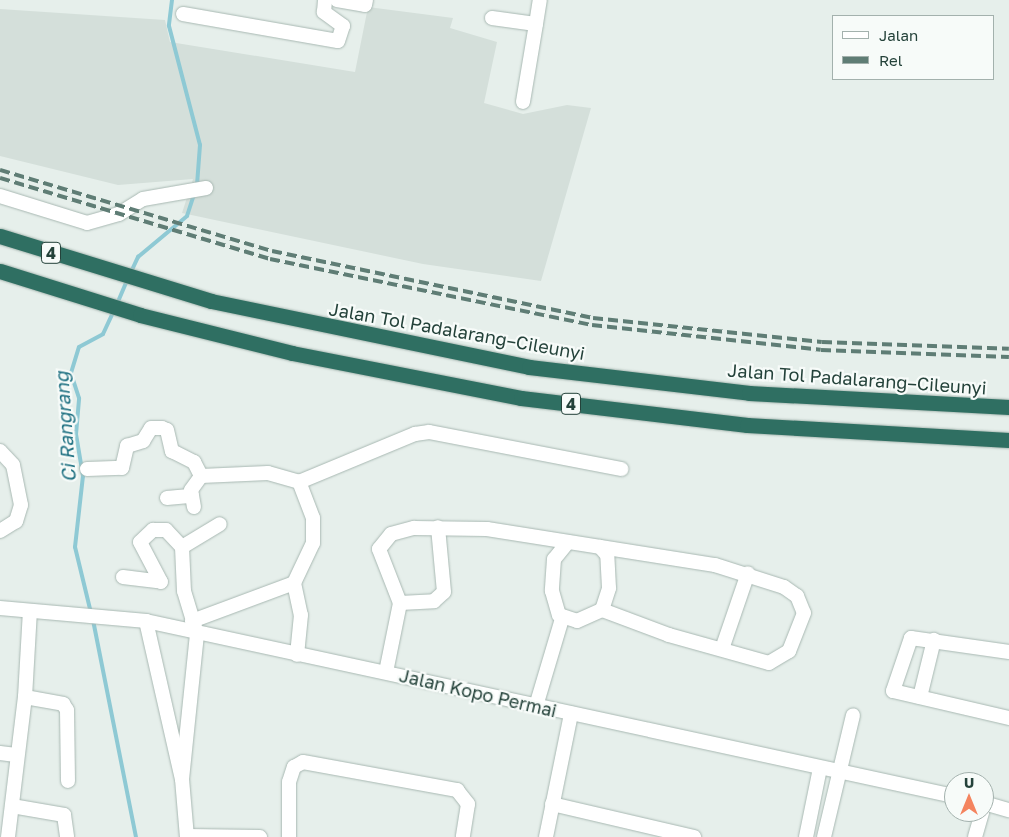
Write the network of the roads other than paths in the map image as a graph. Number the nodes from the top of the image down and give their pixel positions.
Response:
1 (325, 0) edge
2 (337, 0) edge
3 (366, 0) edge
4 (540, 0) edge
5 (183, 14) dead end
6 (492, 18) dead end
7 (536, 24) junction
8 (524, 102) dead end
9 (206, 188) dead end
10 (0, 196) edge
11 (0, 236) edge
12 (0, 271) edge
13 (1009, 407) edge
14 (1009, 440) edge
15 (0, 451) edge
16 (621, 468) dead end
17 (87, 469) dead end
18 (201, 476) junction
19 (299, 482) junction
20 (167, 498) dead end
21 (220, 524) dead end
22 (438, 528) junction
23 (0, 531) edge
24 (568, 542) junction
25 (182, 547) junction
26 (600, 547) junction
27 (748, 573) junction
28 (123, 577) dead end
29 (294, 582) junction
30 (400, 603) junction
31 (0, 608) edge
32 (602, 610) junction
33 (30, 611) junction
34 (562, 619) junction
35 (146, 621) junction
36 (195, 627) junction
37 (934, 640) junction
38 (722, 649) junction
39 (1009, 652) edge
40 (297, 655) junction
41 (386, 672) junction
42 (25, 697) junction
43 (920, 697) junction
44 (536, 706) junction
45 (572, 714) junction
46 (853, 715) dead end
47 (1009, 718) edge
48 (0, 753) edge
49 (16, 755) junction
50 (829, 769) junction
51 (182, 779) junction
52 (68, 781) dead end
53 (944, 794) edge
54 (552, 804) junction
55 (12, 806) junction
56 (994, 808) edge
57 (1009, 810) edge
58 (979, 822) edge
59 (187, 836) edge
60 (8, 837) edge
61 (67, 837) edge
62 (260, 837) edge
63 (289, 837) edge
64 (463, 837) edge
65 (546, 837) edge
66 (694, 837) edge
67 (806, 837) edge
68 (824, 837) edge
69 (975, 837) edge

1 - 5 street
2 - 3 street
4 - 7 street
6 - 7 street
7 - 8 street
9 - 10 street
11 - 13 highway, Jalan Tol Padalarang–Cileunyi / 4
12 - 14 highway, 4
15 - 23 street
16 - 19 street
17 - 18 street
18 - 19 street
18 - 20 street
19 - 29 street
21 - 25 street
22 - 24 street
22 - 30 street
22 - 30 street
24 - 26 street
24 - 34 street
25 - 28 street
25 - 36 street
26 - 27 street
26 - 32 street
27 - 38 street
27 - 38 street
29 - 36 street
29 - 40 street
30 - 41 street
31 - 33 street, Jalan Kopo Permai
32 - 34 street
32 - 38 street
33 - 35 street, Jalan Kopo Permai
33 - 42 street
34 - 44 street
35 - 36 street, Jalan Kopo Permai
35 - 51 street
36 - 40 street, Jalan Kopo Permai
36 - 51 street
37 - 39 street
37 - 43 street
37 - 43 street
40 - 41 street, Jalan Kopo Permai
41 - 44 street, Jalan Kopo Permai
42 - 49 street
42 - 52 street
43 - 47 street
44 - 45 street, Jalan Kopo Permai
45 - 50 street, Jalan Kopo Permai
45 - 54 street
46 - 50 street
48 - 49 street
49 - 55 street
50 - 53 street, Jalan Kopo Permai
50 - 67 street
50 - 68 street
51 - 59 street
54 - 65 street
54 - 66 street
55 - 60 street
55 - 61 street
56 - 57 street
58 - 69 street
59 - 62 street
63 - 64 street

